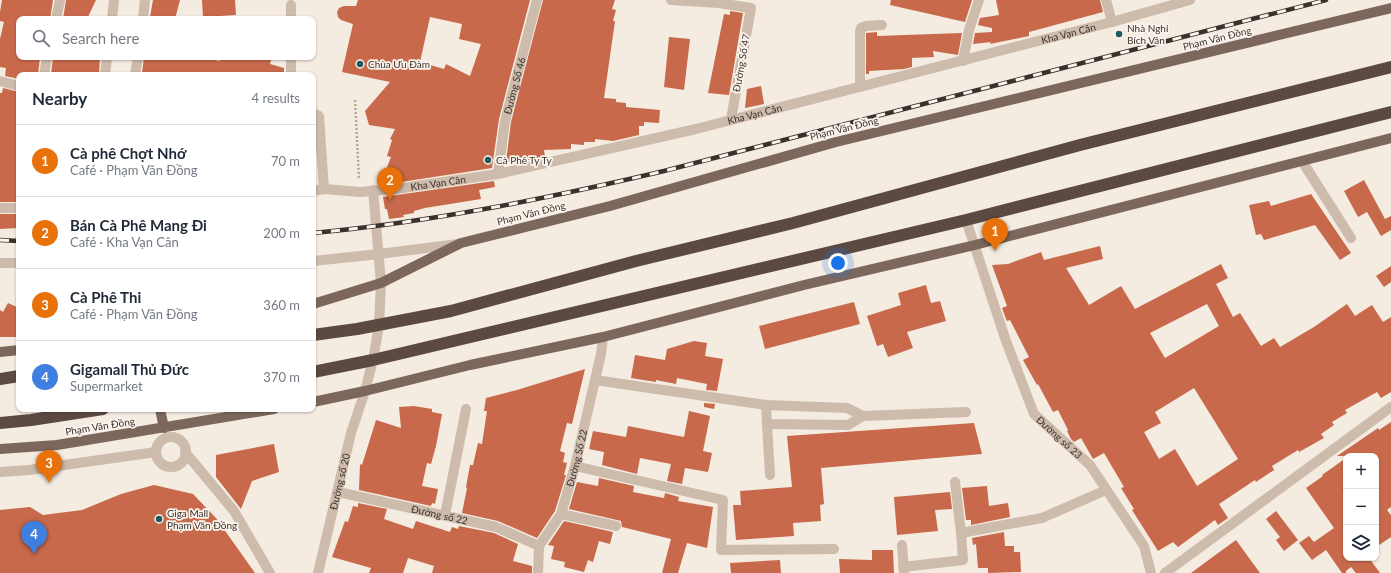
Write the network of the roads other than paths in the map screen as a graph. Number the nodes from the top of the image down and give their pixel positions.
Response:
1 (60, 0) edge
2 (114, 0) edge
3 (145, 0) edge
4 (537, 0) edge
5 (671, 0) edge
6 (979, 0) edge
7 (1106, 0) edge
8 (1190, 0) edge
9 (719, 2) edge
10 (1176, 2) edge
11 (291, 4) dead end
12 (1391, 8) edge
13 (57, 16) edge
14 (112, 16) edge
15 (143, 16) edge
16 (291, 16) edge
17 (1112, 22) junction
18 (882, 25) dead end
19 (46, 60) edge
20 (107, 60) edge
21 (138, 60) edge
22 (291, 60) edge
23 (963, 61) junction
24 (1391, 67) edge
25 (44, 72) edge
26 (105, 72) edge
27 (136, 72) edge
28 (290, 72) edge
29 (0, 82) edge
30 (16, 85) edge
31 (860, 86) junction
32 (1391, 112) edge
33 (316, 114) edge
34 (731, 119) junction
35 (1391, 138) edge
36 (1302, 161) junction
37 (498, 174) junction
38 (324, 189) junction
39 (316, 190) edge
40 (373, 190) junction
41 (0, 208) edge
42 (16, 208) edge
43 (966, 220) junction
44 (1351, 238) dead end
45 (461, 243) junction
46 (975, 245) junction
47 (379, 254) junction
48 (316, 261) edge
49 (0, 263) edge
50 (16, 264) edge
51 (381, 283) junction
52 (316, 303) edge
53 (379, 325) junction
54 (316, 335) edge
55 (603, 337) junction
56 (16, 350) edge
57 (0, 352) edge
58 (373, 360) junction
59 (316, 371) edge
60 (16, 376) edge
61 (0, 379) edge
62 (595, 380) junction
63 (366, 392) junction
64 (316, 401) edge
65 (766, 405) junction
66 (1391, 407) edge
67 (466, 409) dead end
68 (81, 412) edge
69 (161, 412) edge
70 (260, 412) edge
71 (966, 412) dead end
72 (863, 416) junction
73 (0, 423) edge
74 (767, 424) junction
75 (165, 433) junction
76 (0, 449) edge
77 (156, 452) junction
78 (186, 452) junction
79 (575, 466) junction
80 (0, 472) edge
81 (770, 475) dead end
82 (955, 482) dead end
83 (1106, 490) junction
84 (338, 492) junction
85 (561, 514) junction
86 (445, 515) junction
87 (616, 526) dead end
88 (962, 533) junction
89 (902, 544) dead end
90 (539, 546) junction
91 (834, 549) dead end
92 (904, 570) edge
93 (270, 573) edge
94 (318, 573) edge
95 (538, 573) edge
96 (1151, 573) edge
97 (1165, 573) edge

1 - 13 street
2 - 14 street
3 - 15 street
4 - 37 street, Đường Số 46
5 - 9 street
6 - 23 street
7 - 17 street
8 - 10 street, Kha Vạn Cân
9 - 34 street, Đường Số 47
10 - 17 street, Kha Vạn Cân
11 - 16 street
12 - 45 main road, Phạm Văn Đồng
17 - 23 street, Kha Vạn Cân
18 - 31 street
19 - 25 street
20 - 26 street
21 - 27 street
22 - 28 street
23 - 31 street, Kha Vạn Cân
24 - 53 highway
29 - 30 street
31 - 34 street, Kha Vạn Cân
32 - 43 highway
33 - 38 street
34 - 37 street, Kha Vạn Cân
35 - 36 main road
36 - 44 street
36 - 46 main road
37 - 40 street, Kha Vạn Cân
38 - 39 street, Kha Vạn Cân
38 - 40 street, Kha Vạn Cân
40 - 47 street
41 - 42 street
43 - 46 street, Đường số 23
43 - 58 highway
45 - 47 street
45 - 51 main road, Phạm Văn Đồng
46 - 55 main road
46 - 83 street, Đường số 23
47 - 48 street
47 - 51 street, Đường số 20
49 - 50 street
51 - 52 main road, Phạm Văn Đồng
51 - 53 street, Đường số 20
53 - 54 highway
53 - 58 street, Đường số 20
55 - 62 street, Đường Số 22
55 - 63 main road
56 - 57 main road
58 - 59 highway
58 - 63 street, Đường số 20
60 - 61 highway
62 - 65 street
62 - 79 street, Đường Số 22
63 - 64 main road
63 - 84 street, Đường số 20
65 - 72 street
65 - 74 street
66 - 97 street
67 - 86 street
68 - 73 highway, Phạm Văn Đồng
69 - 75 main road
70 - 75 main road, Phạm Văn Đồng
71 - 72 street
72 - 74 street
74 - 81 street
75 - 76 main road, Phạm Văn Đồng
75 - 77 street
75 - 78 street
77 - 78 street
77 - 80 street
78 - 93 street
79 - 85 street, Đường Số 22
79 - 91 street
82 - 88 street
83 - 88 street
83 - 96 street, Đường số 23
84 - 86 street, Đường số 22
84 - 94 street, Đường số 20
85 - 87 street
85 - 90 street, Đường Số 22
86 - 90 street, Đường số 22
88 - 92 street
89 - 92 street
90 - 95 street

